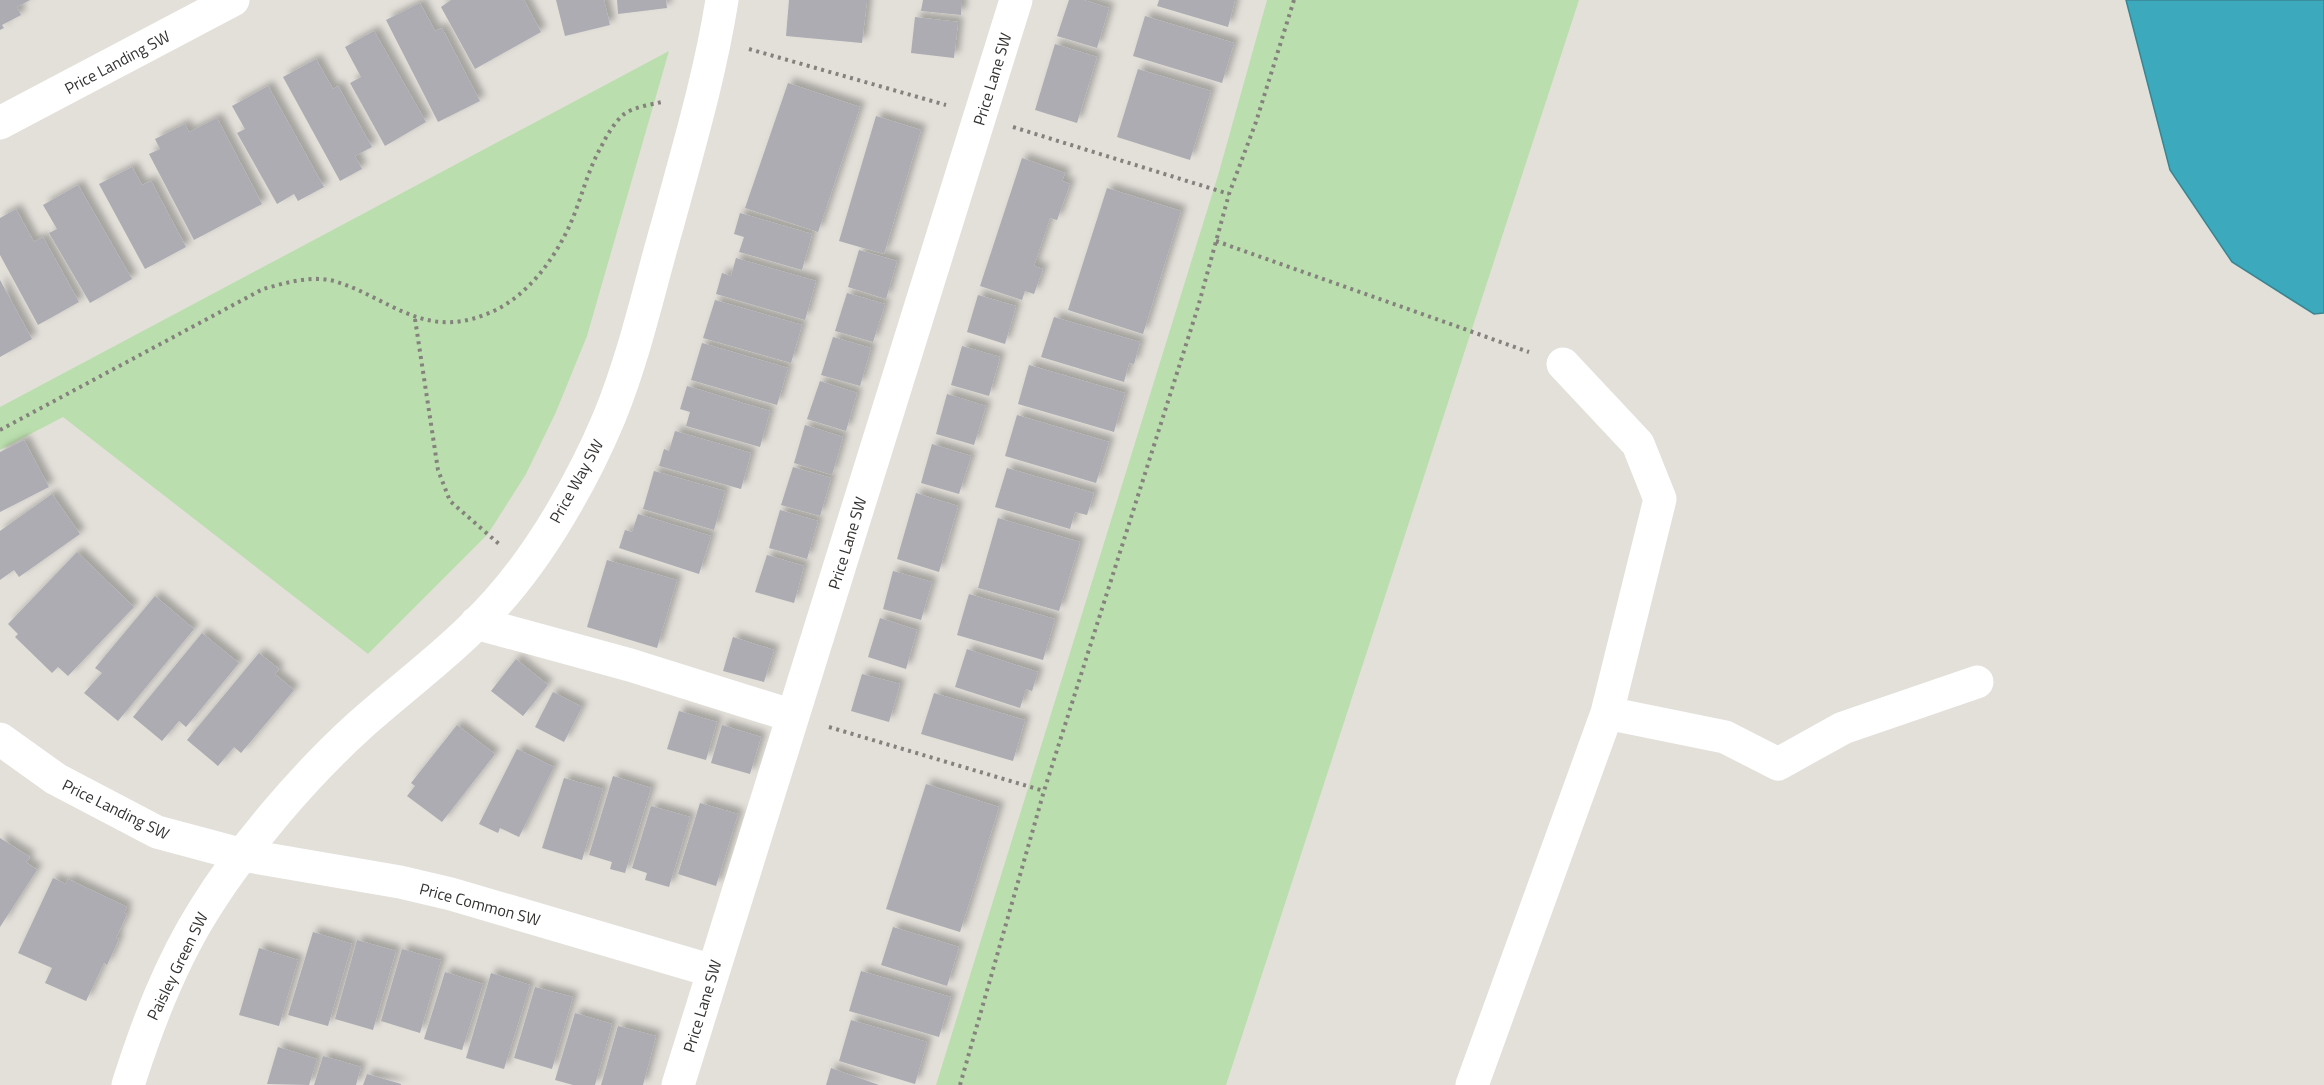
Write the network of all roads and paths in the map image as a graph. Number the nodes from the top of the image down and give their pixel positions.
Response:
1 (233, 0) edge
2 (722, 0) edge
3 (1016, 0) edge
4 (1294, 0) edge
5 (749, 48) dead end
6 (664, 102) dead end
7 (947, 105) dead end
8 (0, 123) edge
9 (1010, 126) dead end
10 (1229, 194) junction
11 (1216, 241) junction
12 (415, 319) junction
13 (1563, 364) joint
14 (0, 430) edge
15 (525, 565) junction
16 (476, 623) junction
17 (1977, 682) dead end
18 (1607, 713) junction
19 (793, 716) junction
20 (0, 740) edge
21 (1044, 791) junction
22 (243, 855) junction
23 (713, 971) junction
24 (130, 1084) edge
25 (678, 1085) edge
26 (960, 1085) edge
27 (1472, 1085) edge

1 - 8 street, Price Landing SW
2 - 15 street, Price Way SW
3 - 19 street, Price Lane SW
4 - 10 path
5 - 7 path
6 - 12 path
9 - 10 path
10 - 11 path
11 - 13 path
11 - 21 path
12 - 14 path
12 - 15 path
13 - 18 street
15 - 16 street, Price Way SW
16 - 19 street
16 - 22 street, Price Way SW
17 - 18 street
18 - 27 street
19 - 21 path
19 - 23 street, Price Lane SW
20 - 22 street, Price Landing SW
21 - 26 path
22 - 23 street, Price Common SW
22 - 24 street, Paisley Green SW
23 - 25 street, Price Lane SW

